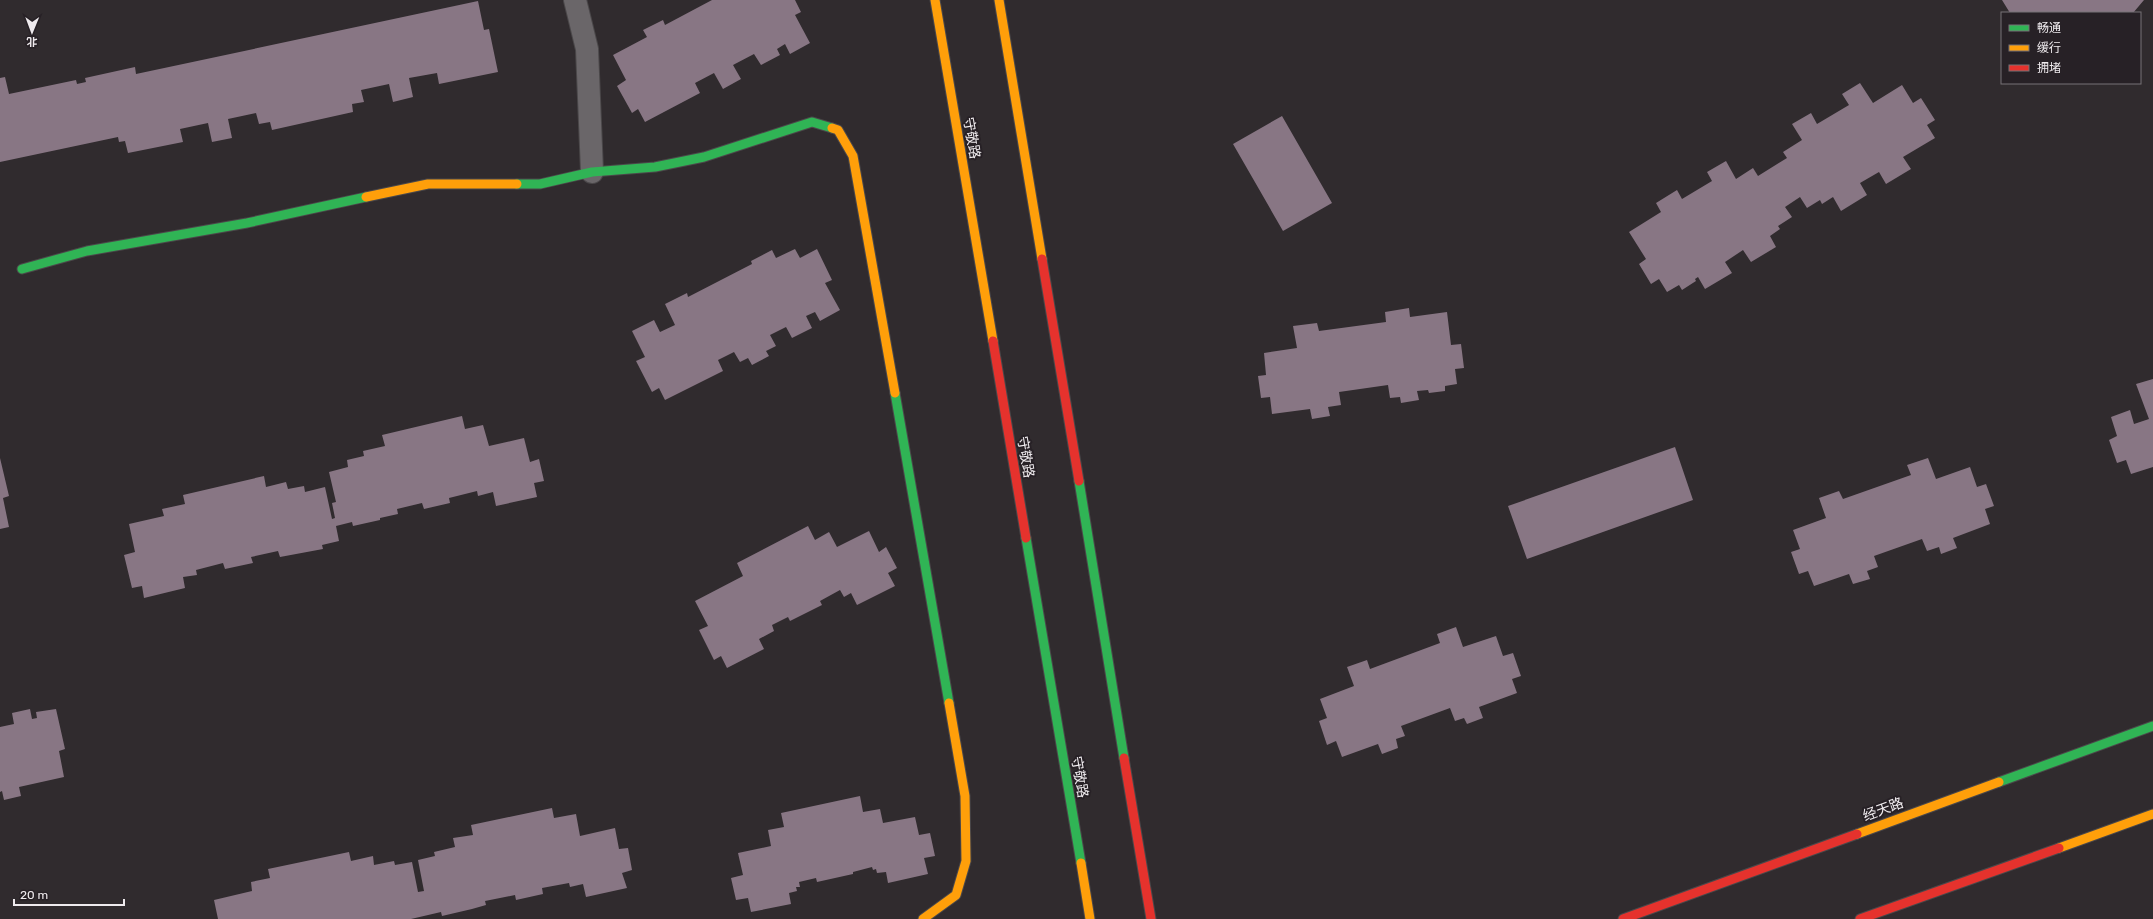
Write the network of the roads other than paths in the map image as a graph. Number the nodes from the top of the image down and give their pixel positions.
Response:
1 (575, 0) edge
2 (935, 0) edge
3 (999, 0) edge
4 (592, 172) junction
5 (22, 268) dead end
6 (2153, 726) edge
7 (2153, 814) edge
8 (923, 919) edge
9 (1090, 919) edge
10 (1151, 919) edge
11 (1623, 919) edge
12 (1860, 919) edge

1 - 4 street
2 - 9 main road, 守敬路
3 - 10 main road
4 - 5 main road
4 - 8 main road
6 - 11 main road, 经天路
7 - 12 main road

